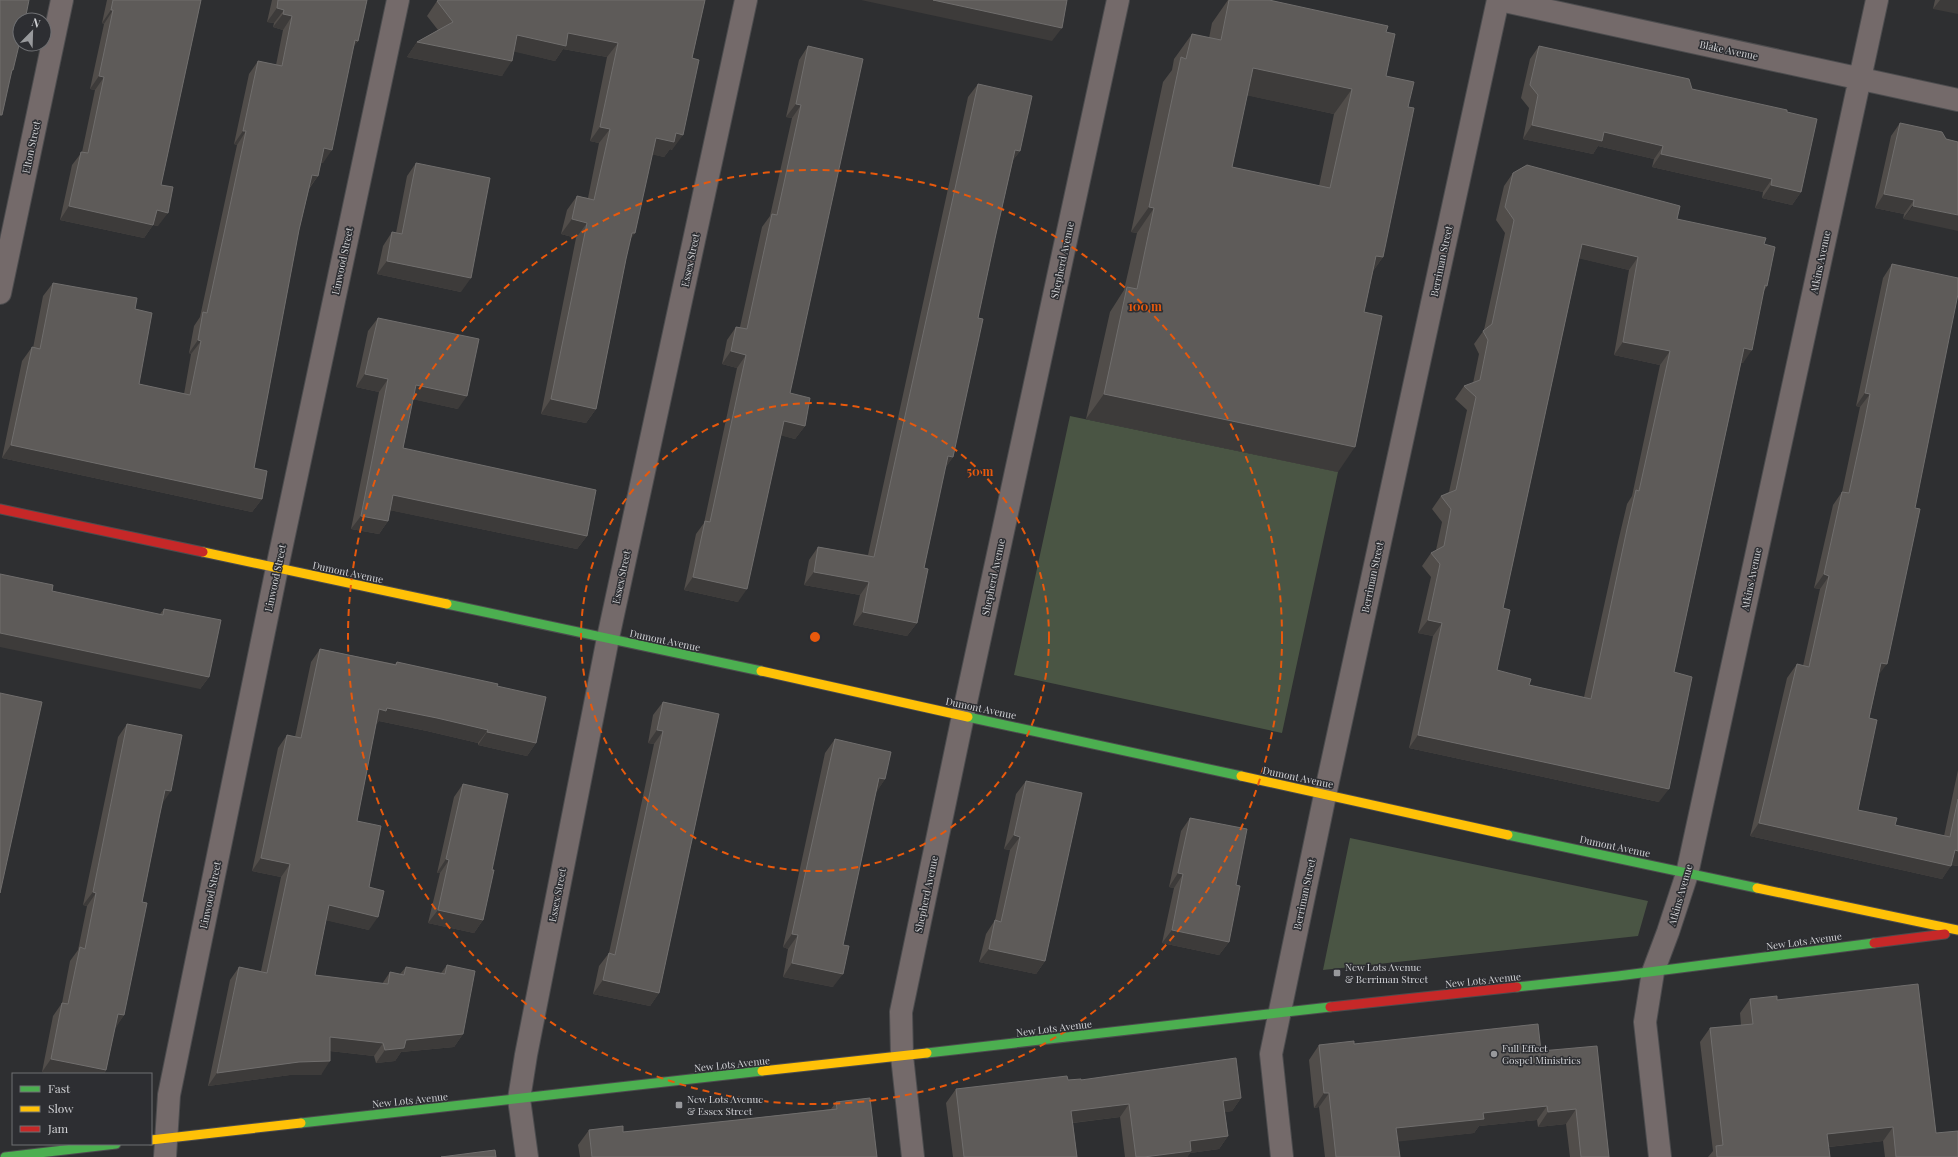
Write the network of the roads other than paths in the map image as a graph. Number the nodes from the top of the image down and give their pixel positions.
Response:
1 (62, 0) edge
2 (398, 0) edge
3 (746, 0) edge
4 (1118, 0) edge
5 (1499, 0) edge
6 (1877, 0) edge
7 (1860, 79) junction
8 (1958, 100) edge
9 (0, 293) edge
10 (0, 509) edge
11 (277, 568) junction
12 (608, 638) junction
13 (962, 716) junction
14 (1325, 794) junction
15 (1687, 874) junction
16 (1958, 931) edge
17 (1653, 972) junction
18 (1280, 1013) junction
19 (902, 1056) junction
20 (519, 1099) junction
21 (107, 1145) edge
22 (161, 1145) edge
23 (5, 1157) edge
24 (526, 1157) edge
25 (913, 1157) edge
26 (1282, 1157) edge
27 (1660, 1157) edge

1 - 9 street, Elton Street
2 - 11 street, Linwood Street
3 - 12 street, Essex Street
4 - 13 street, Shepherd Avenue
5 - 7 street, Blake Avenue
5 - 14 street, Berriman Street
6 - 7 street, Atkins Avenue
7 - 8 street, Blake Avenue
7 - 15 street, Atkins Avenue
10 - 11 street, Dumont Avenue
11 - 12 street, Dumont Avenue
11 - 22 street, Linwood Street
12 - 13 street, Dumont Avenue
12 - 20 street, Essex Street
13 - 14 street, Dumont Avenue
13 - 19 street, Shepherd Avenue
14 - 15 street, Dumont Avenue
14 - 18 street, Berriman Street
15 - 16 street, Dumont Avenue
15 - 17 street, Atkins Avenue
16 - 17 street, New Lots Avenue
17 - 18 street, New Lots Avenue
17 - 27 street, Atkins Avenue
18 - 19 street, New Lots Avenue
18 - 26 street, Berriman Street
19 - 20 street, New Lots Avenue
19 - 25 street, Shepherd Avenue
20 - 22 street, New Lots Avenue
20 - 24 street, Essex Street
21 - 23 street

